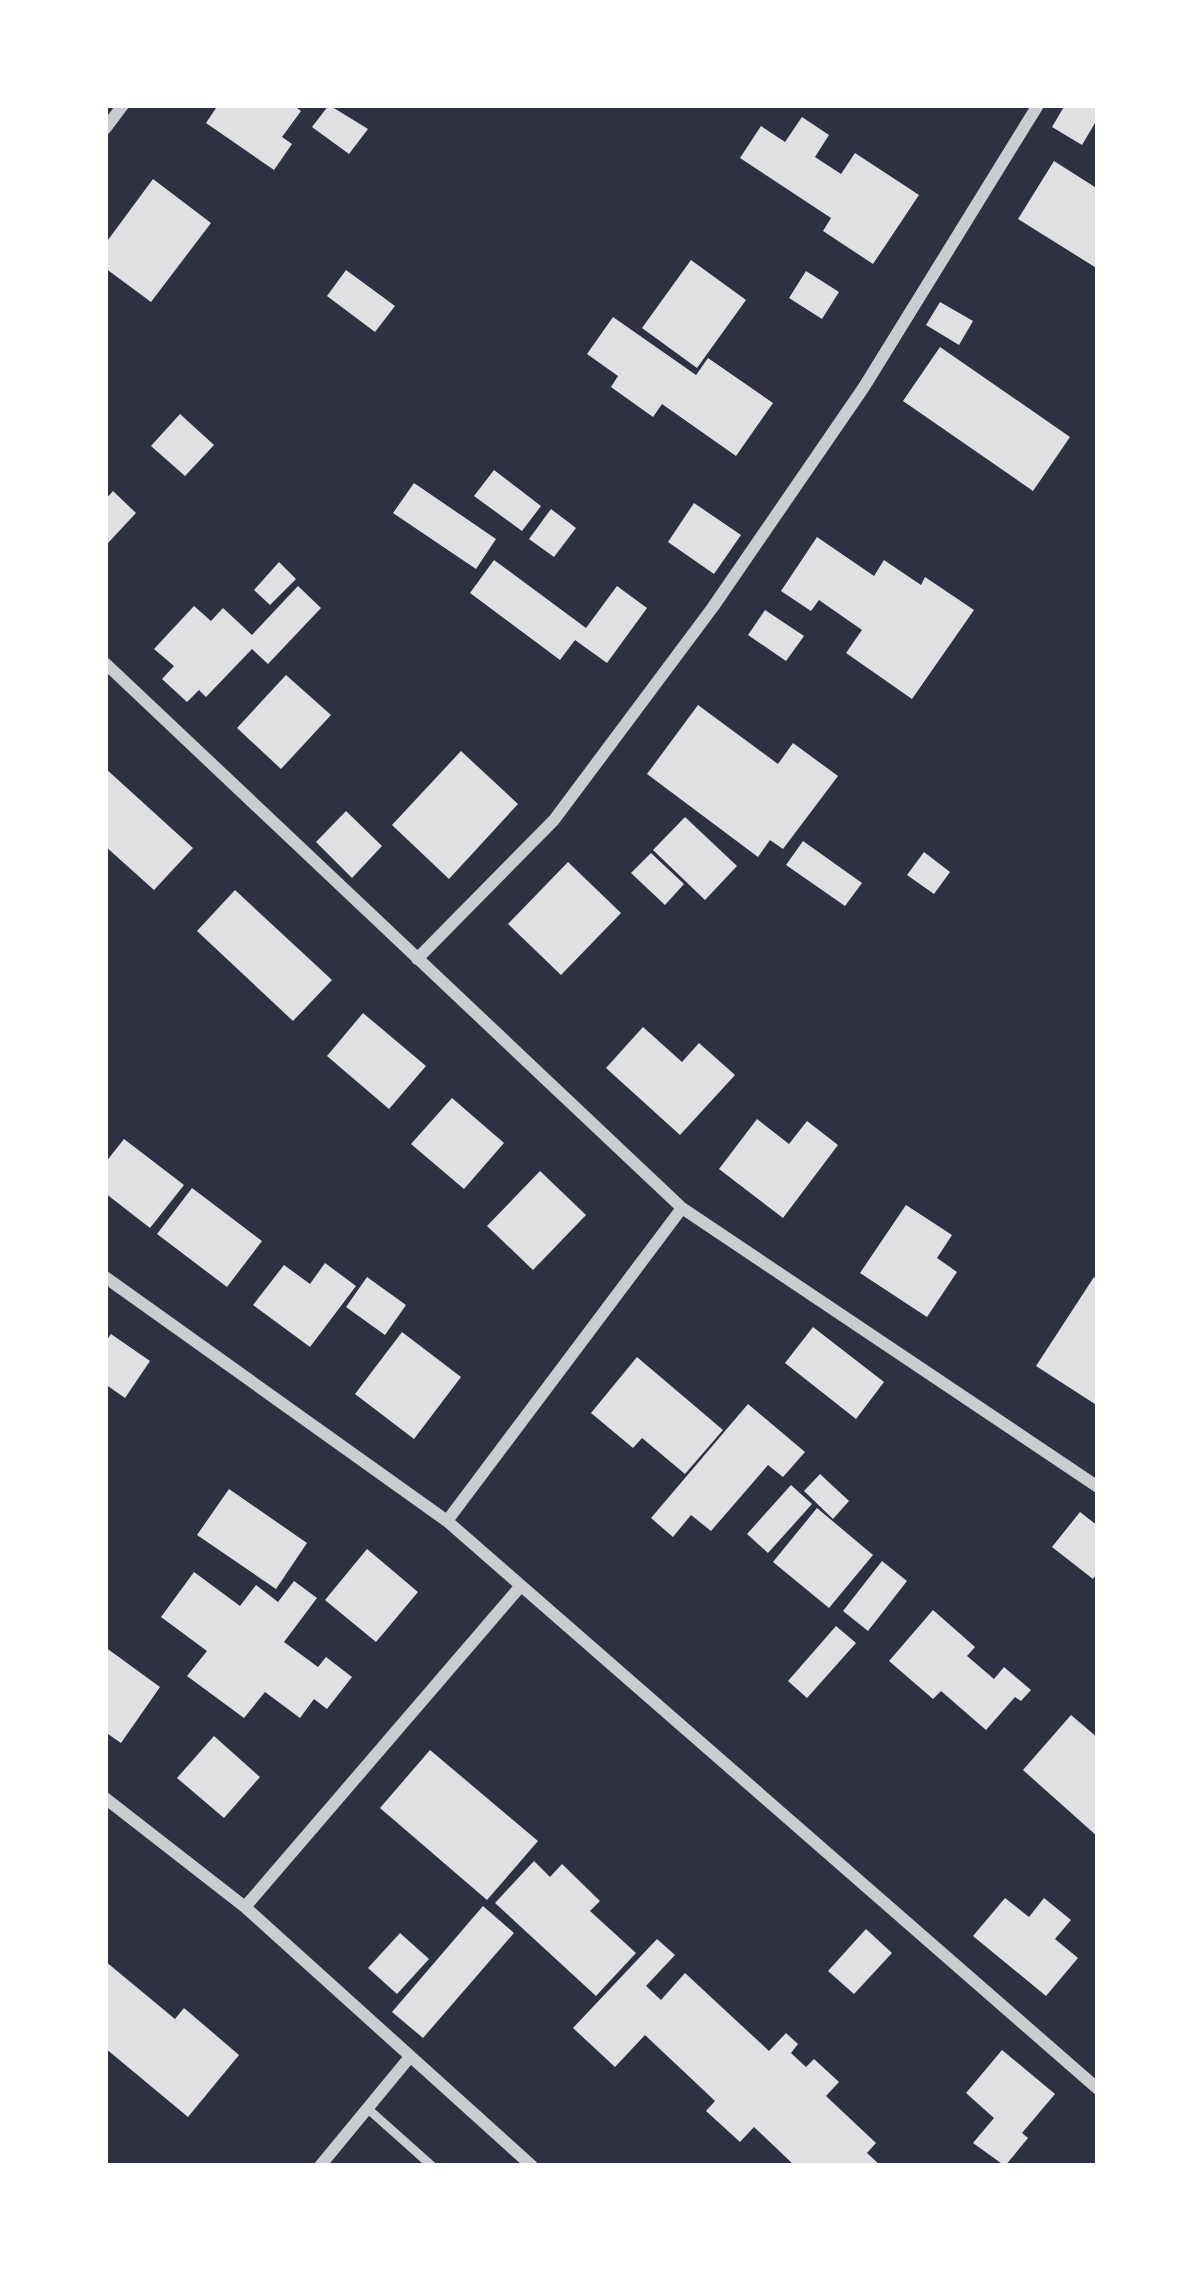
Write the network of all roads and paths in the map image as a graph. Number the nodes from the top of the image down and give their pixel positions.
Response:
1 (123, 105) edge
2 (1038, 105) edge
3 (105, 129) edge
4 (105, 663) edge
5 (417, 959) junction
6 (682, 1208) junction
7 (105, 1277) edge
8 (1098, 1487) edge
9 (447, 1521) junction
10 (519, 1588) junction
11 (105, 1798) edge
12 (245, 1907) junction
13 (410, 2058) junction
14 (1098, 2089) edge
15 (367, 2108) junction
16 (320, 2166) edge
17 (432, 2166) edge
18 (532, 2166) edge

1 - 3 street
2 - 5 street
4 - 5 street
5 - 6 street
6 - 8 street
6 - 9 street
7 - 9 street
9 - 10 street
10 - 12 street
10 - 14 street
11 - 12 street
12 - 13 street
13 - 15 street
13 - 18 street
15 - 16 street
15 - 17 lane

